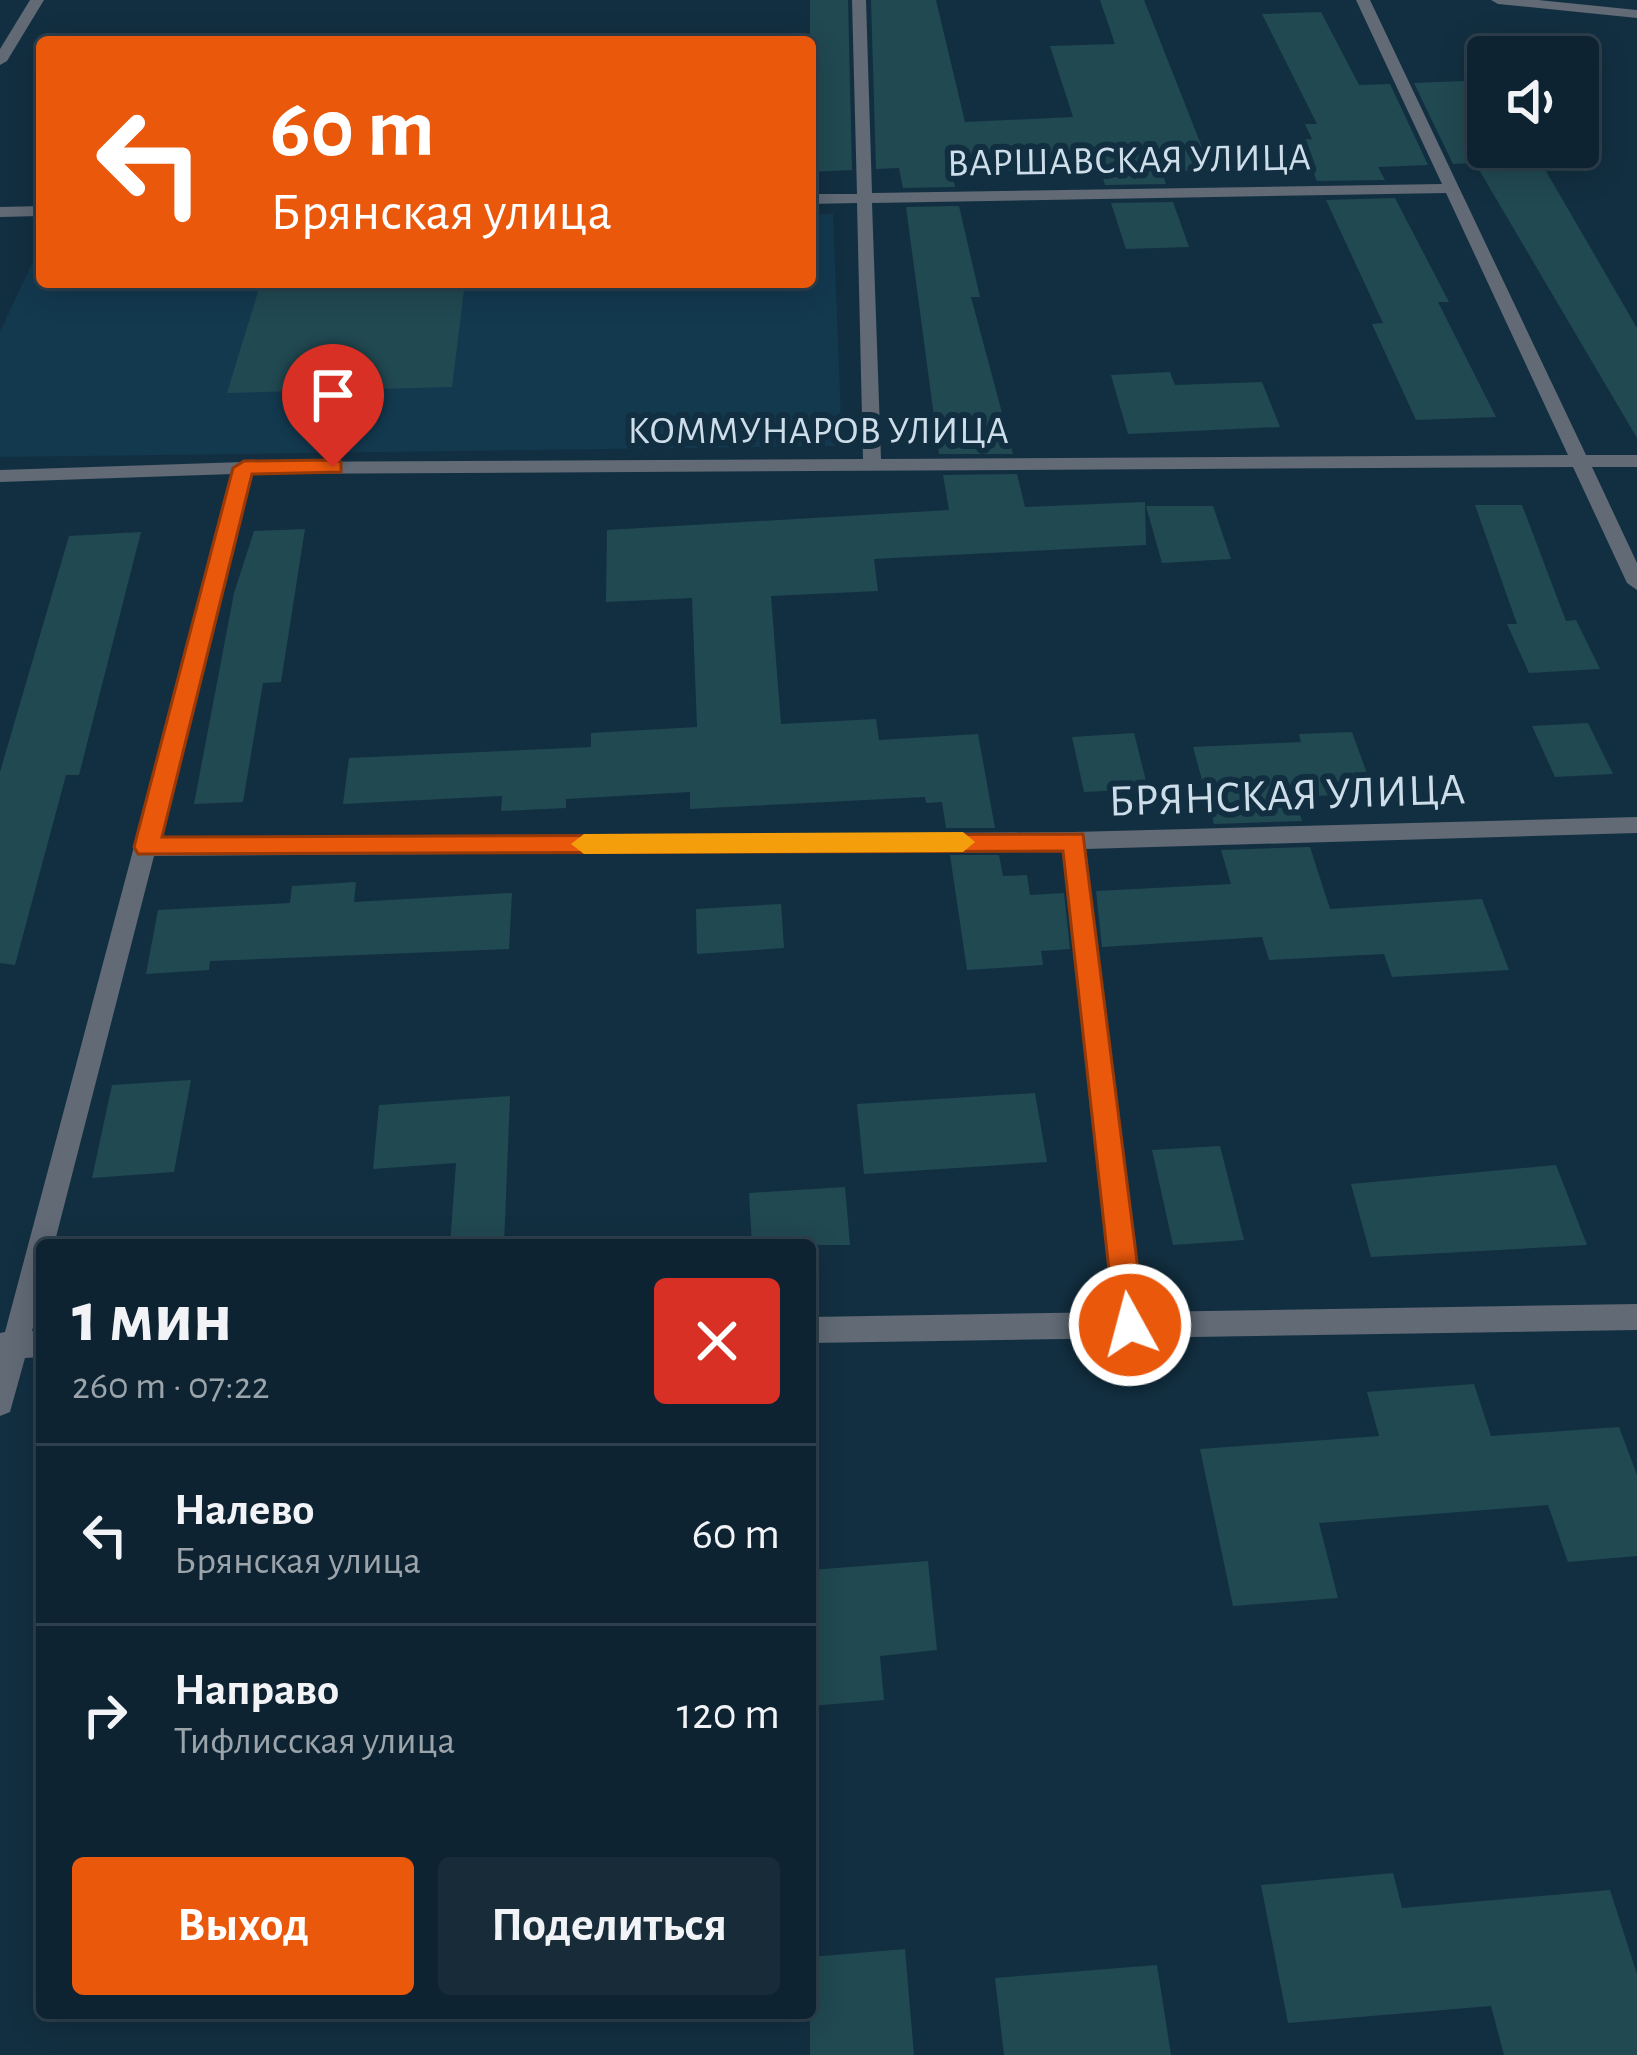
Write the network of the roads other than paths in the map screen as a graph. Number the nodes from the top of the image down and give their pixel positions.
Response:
1 (38, 0) edge
2 (860, 0) edge
3 (1364, 0) edge
4 (1498, 0) edge
5 (1637, 14) edge
6 (0, 61) edge
7 (1449, 188) junction
8 (863, 199) junction
9 (816, 200) edge
10 (36, 211) edge
11 (0, 212) edge
12 (1637, 461) edge
13 (1584, 462) junction
14 (872, 463) junction
15 (244, 468) junction
16 (0, 476) edge
17 (1637, 583) edge
18 (1637, 826) edge
19 (1074, 841) junction
20 (147, 847) junction
21 (46, 1239) edge
22 (36, 1278) edge
23 (1637, 1317) edge
24 (1130, 1325) junction
25 (816, 1330) edge
26 (19, 1344) edge
27 (0, 1402) edge

1 - 6 street
2 - 8 street
3 - 7 street
4 - 5 street
7 - 8 street, ВАРШАВСКАЯ УЛИЦА
7 - 13 street
8 - 9 street, ВАРШАВСКАЯ УЛИЦА
8 - 14 street
10 - 11 street
12 - 13 street, КОММУНАРОВ УЛИЦА
13 - 14 street, КОММУНАРОВ УЛИЦА
13 - 17 street
14 - 15 street, КОММУНАРОВ УЛИЦА
15 - 16 street, КОММУНАРОВ УЛИЦА
15 - 20 street
18 - 19 street, БРЯНСКАЯ УЛИЦА
19 - 20 street, БРЯНСКАЯ УЛИЦА
19 - 24 street
20 - 21 street
22 - 26 street
23 - 24 street
24 - 25 street
26 - 27 street

